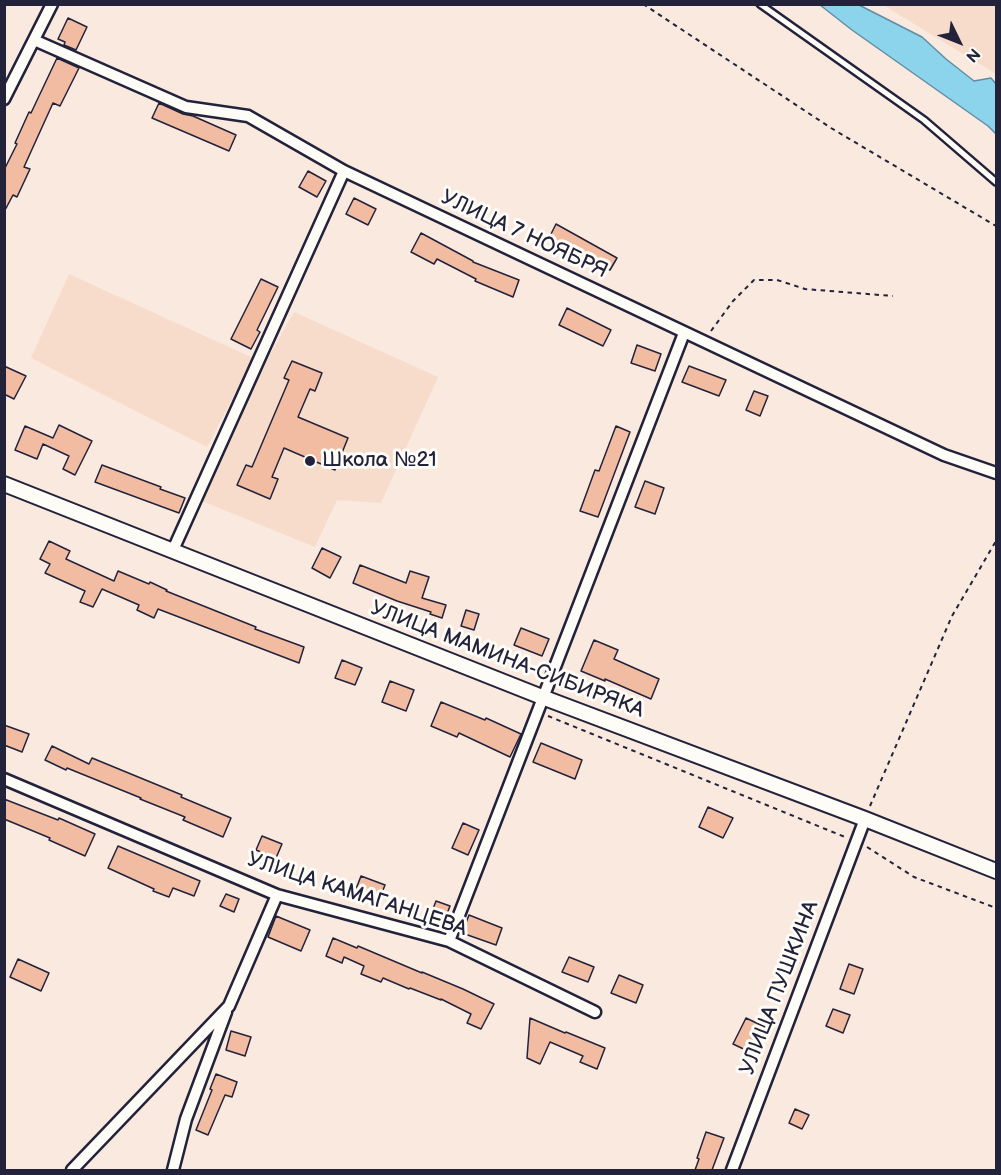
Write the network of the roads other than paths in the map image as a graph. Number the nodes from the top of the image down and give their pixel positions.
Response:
1 (52, 4) edge
2 (760, 4) edge
3 (34, 40) junction
4 (4, 99) edge
5 (344, 171) junction
6 (996, 182) edge
7 (684, 333) junction
8 (996, 473) edge
9 (4, 484) edge
10 (173, 550) junction
11 (542, 697) junction
12 (4, 779) edge
13 (865, 819) junction
14 (996, 871) edge
15 (277, 895) junction
16 (448, 941) junction
17 (229, 1006) junction
18 (595, 1012) dead end
19 (72, 1170) edge
20 (173, 1170) edge
21 (732, 1170) edge

1 - 3 street
2 - 6 lane
3 - 4 street
3 - 5 street, УЛИЦА 7 НОЯБРЯ
5 - 7 street, УЛИЦА 7 НОЯБРЯ
5 - 10 street
7 - 8 street, УЛИЦА 7 НОЯБРЯ
7 - 11 street
9 - 10 street, УЛИЦА МАМИНА-СИБИРЯКА
10 - 11 street, УЛИЦА МАМИНА-СИБИРЯКА
11 - 13 street, УЛИЦА МАМИНА-СИБИРЯКА
11 - 16 street
12 - 15 street, УЛИЦА КАМАГАНЦЕВА
13 - 14 street, УЛИЦА МАМИНА-СИБИРЯКА
13 - 21 street, УЛИЦА ПУШКИНА
15 - 16 street, УЛИЦА КАМАГАНЦЕВА
15 - 17 street
16 - 18 street, УЛИЦА КАМАГАНЦЕВА
17 - 19 street
17 - 20 street

